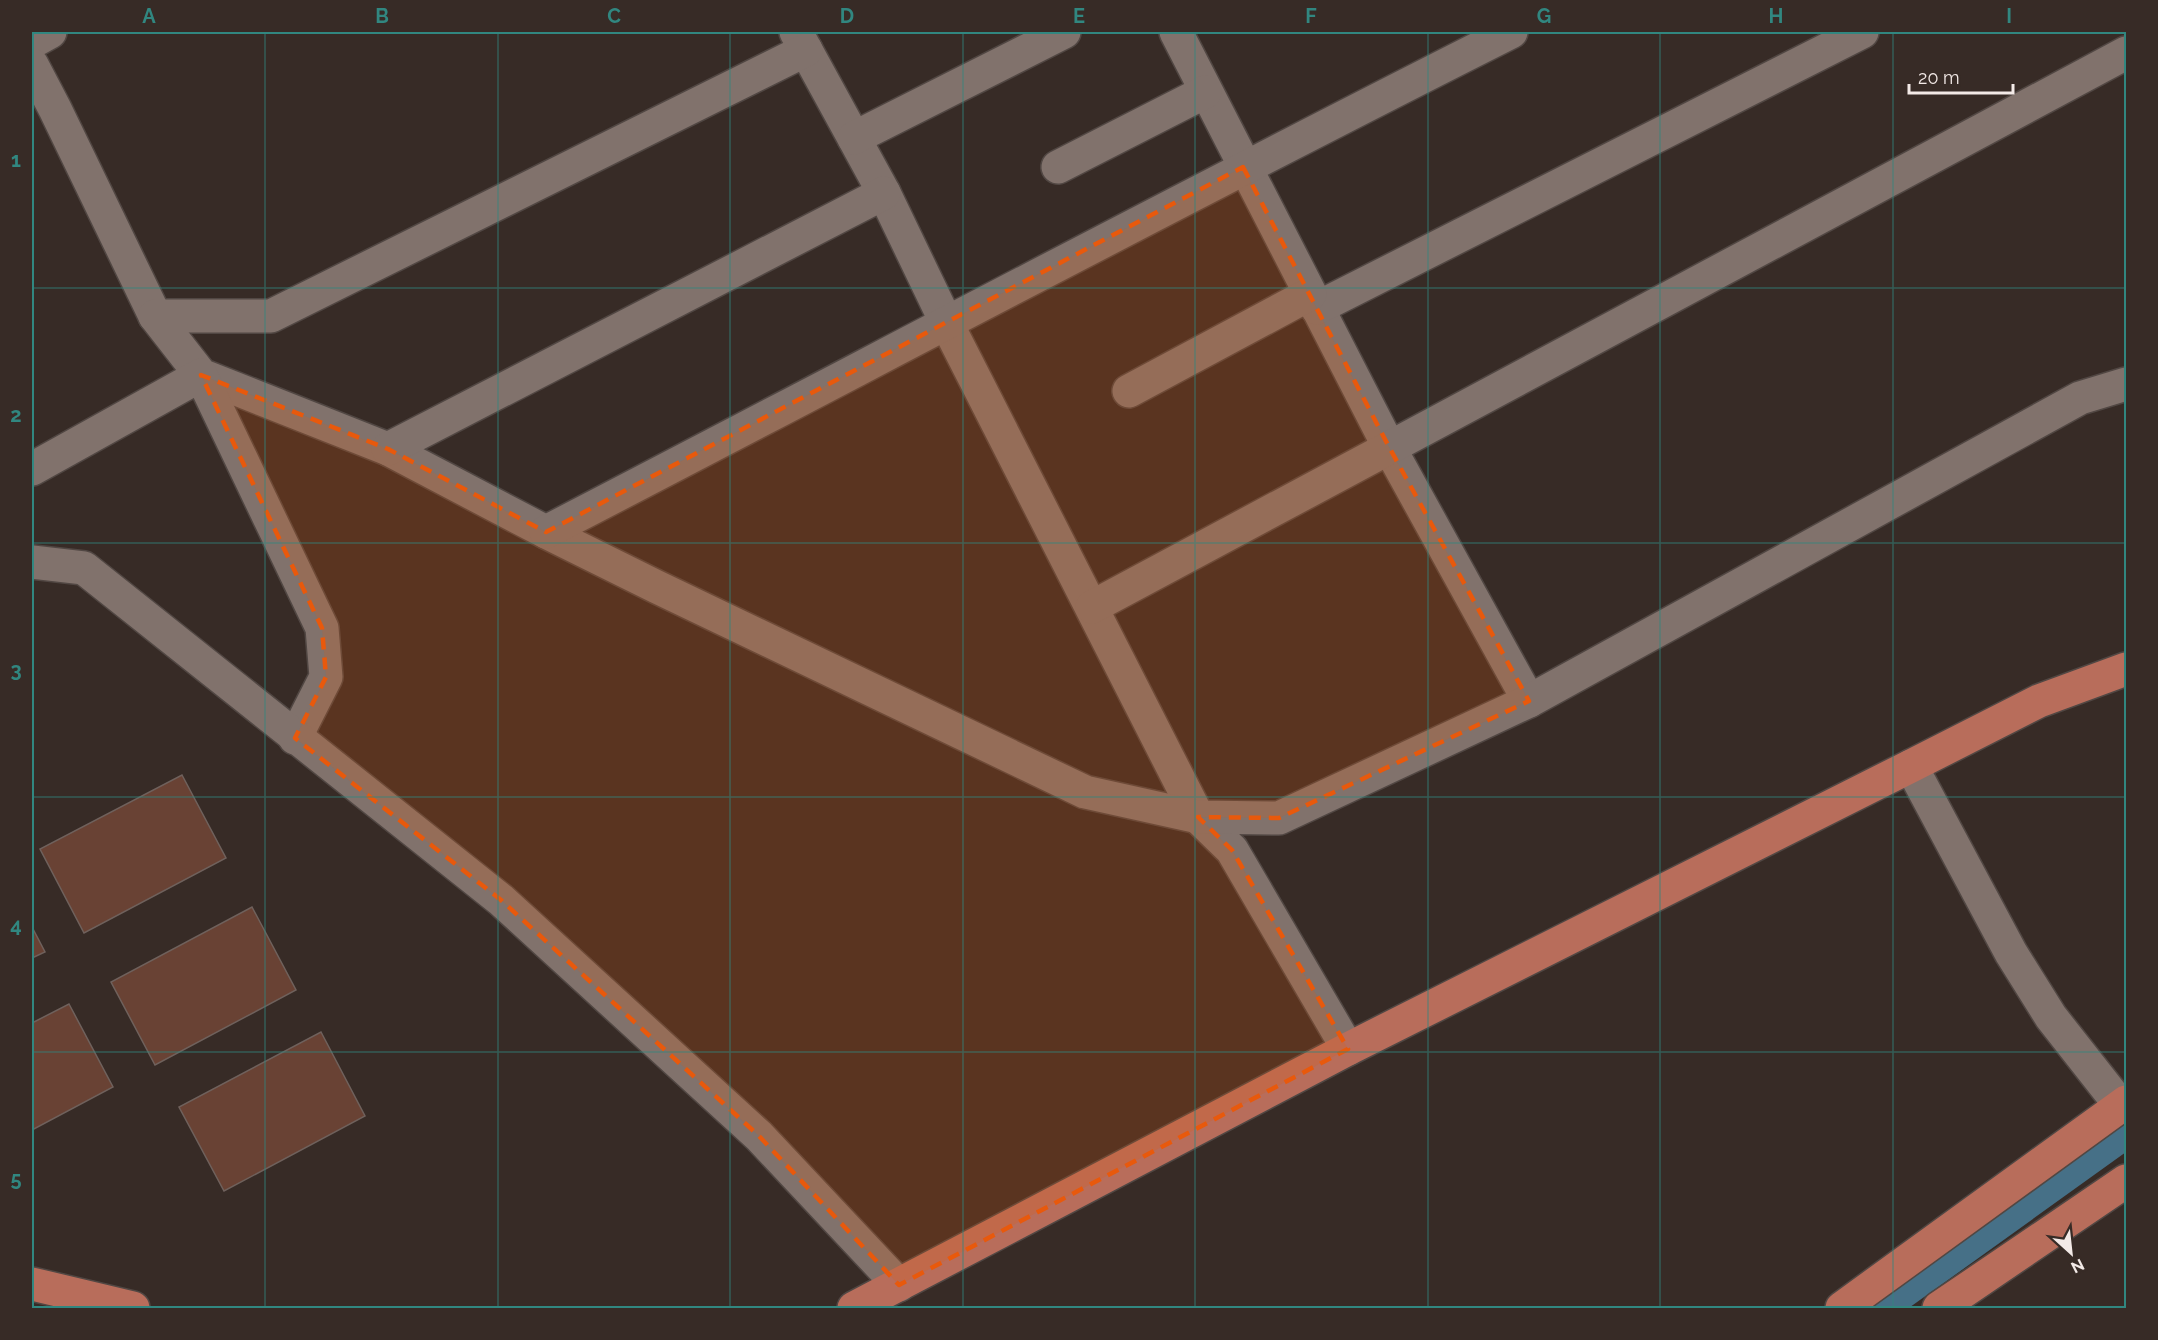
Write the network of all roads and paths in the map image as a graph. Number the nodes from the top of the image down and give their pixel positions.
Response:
1 (50, 32) edge
2 (1064, 32) edge
3 (1176, 32) edge
4 (1511, 32) edge
5 (1862, 32) edge
6 (801, 41) edge
7 (32, 42) edge
8 (2127, 53) edge
9 (32, 65) edge
10 (1205, 92) junction
11 (854, 138) junction
12 (1058, 167) dead end
13 (1243, 167) junction
14 (884, 193) junction
15 (1314, 301) junction
16 (155, 316) junction
17 (947, 324) junction
18 (201, 375) junction
19 (2127, 384) edge
20 (1129, 391) dead end
21 (1389, 447) junction
22 (388, 449) junction
23 (32, 469) edge
24 (546, 532) junction
25 (32, 562) edge
26 (1092, 607) junction
27 (2127, 669) edge
28 (1529, 701) junction
29 (295, 738) junction
30 (1911, 766) junction
31 (1198, 817) junction
32 (1348, 1049) junction
33 (2124, 1104) edge
34 (2127, 1181) edge
35 (32, 1284) edge
36 (899, 1285) junction
37 (116, 1307) edge
38 (854, 1308) edge
39 (1842, 1308) edge
40 (1939, 1308) edge

1 - 7 street
2 - 11 street
3 - 10 street
4 - 13 street
5 - 15 street
6 - 11 street
6 - 16 street
8 - 21 street
9 - 16 street
10 - 12 street
10 - 13 street
11 - 14 street
13 - 15 street
13 - 17 street
14 - 17 street
14 - 22 street
15 - 20 street
15 - 21 street
16 - 18 street
17 - 24 street
17 - 26 street
18 - 22 street
18 - 23 street
18 - 29 street
19 - 28 street
21 - 26 street
21 - 28 street
22 - 24 street
24 - 31 street
25 - 29 street
26 - 31 street
27 - 30 main road
28 - 31 street
29 - 36 street
30 - 32 main road
30 - 33 street
31 - 32 street
32 - 36 main road
33 - 39 main road
34 - 40 main road
35 - 37 main road
36 - 38 main road

